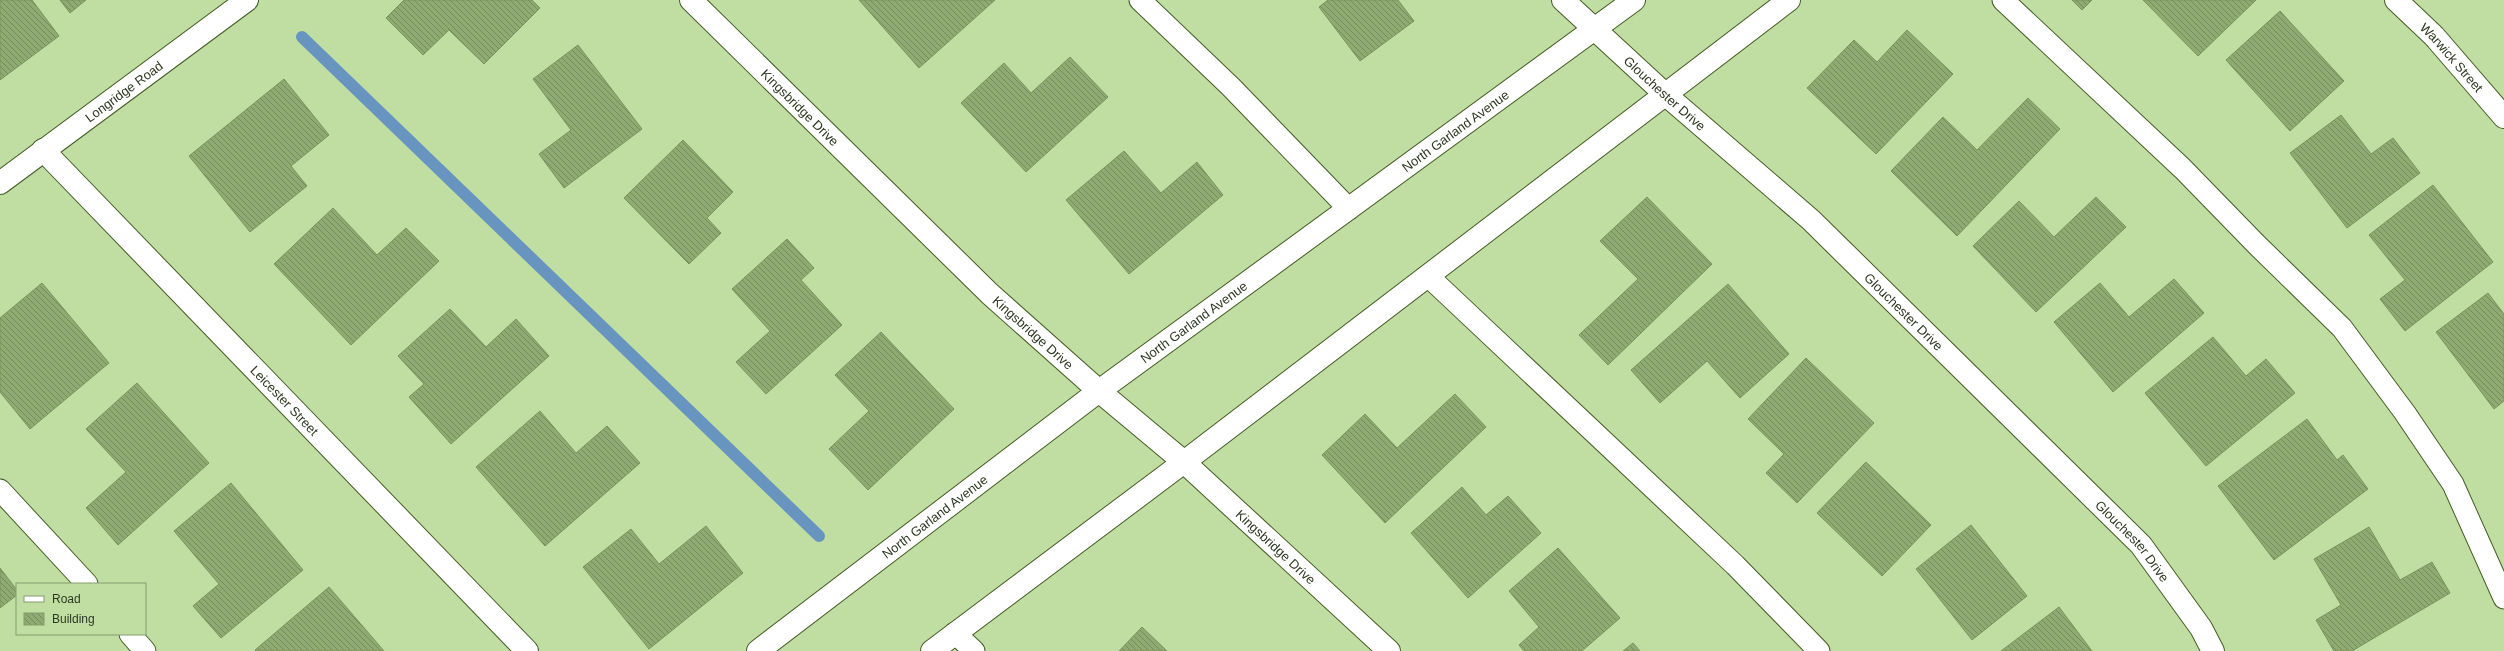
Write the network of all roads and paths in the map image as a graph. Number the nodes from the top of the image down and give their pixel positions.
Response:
1 (247, 0) edge
2 (691, 0) edge
3 (1140, 0) edge
4 (1563, 0) edge
5 (1634, 0) edge
6 (1789, 0) edge
7 (2003, 0) edge
8 (2396, 0) edge
9 (1595, 30) junction
10 (1666, 95) junction
11 (2504, 117) edge
12 (43, 150) junction
13 (0, 183) edge
14 (1349, 209) junction
15 (1428, 276) junction
16 (1099, 391) junction
17 (1184, 462) junction
18 (0, 490) edge
19 (86, 583) edge
20 (2504, 598) edge
21 (955, 633) junction
22 (131, 635) edge
23 (145, 651) edge
24 (527, 651) edge
25 (758, 651) edge
26 (932, 651) edge
27 (974, 651) edge
28 (1389, 651) edge
29 (1819, 651) edge
30 (2213, 651) edge

1 - 12 street, Longridge Road
2 - 16 street, Kingsbridge Drive
3 - 14 lane
4 - 9 street, Glouchester Drive
5 - 9 street, North Garland Avenue
6 - 10 street
7 - 20 lane
8 - 11 street, Warwick Street
9 - 10 street, Glouchester Drive
9 - 14 street, North Garland Avenue
10 - 15 street
10 - 30 street, Glouchester Drive
12 - 13 street, Longridge Road
12 - 24 street, Leicester Street
14 - 16 street, North Garland Avenue
15 - 17 street
15 - 29 lane
16 - 17 street, Kingsbridge Drive
16 - 25 street, North Garland Avenue
17 - 21 street
17 - 28 street, Kingsbridge Drive
18 - 19 lane
21 - 26 street
21 - 27 lane
22 - 23 lane

